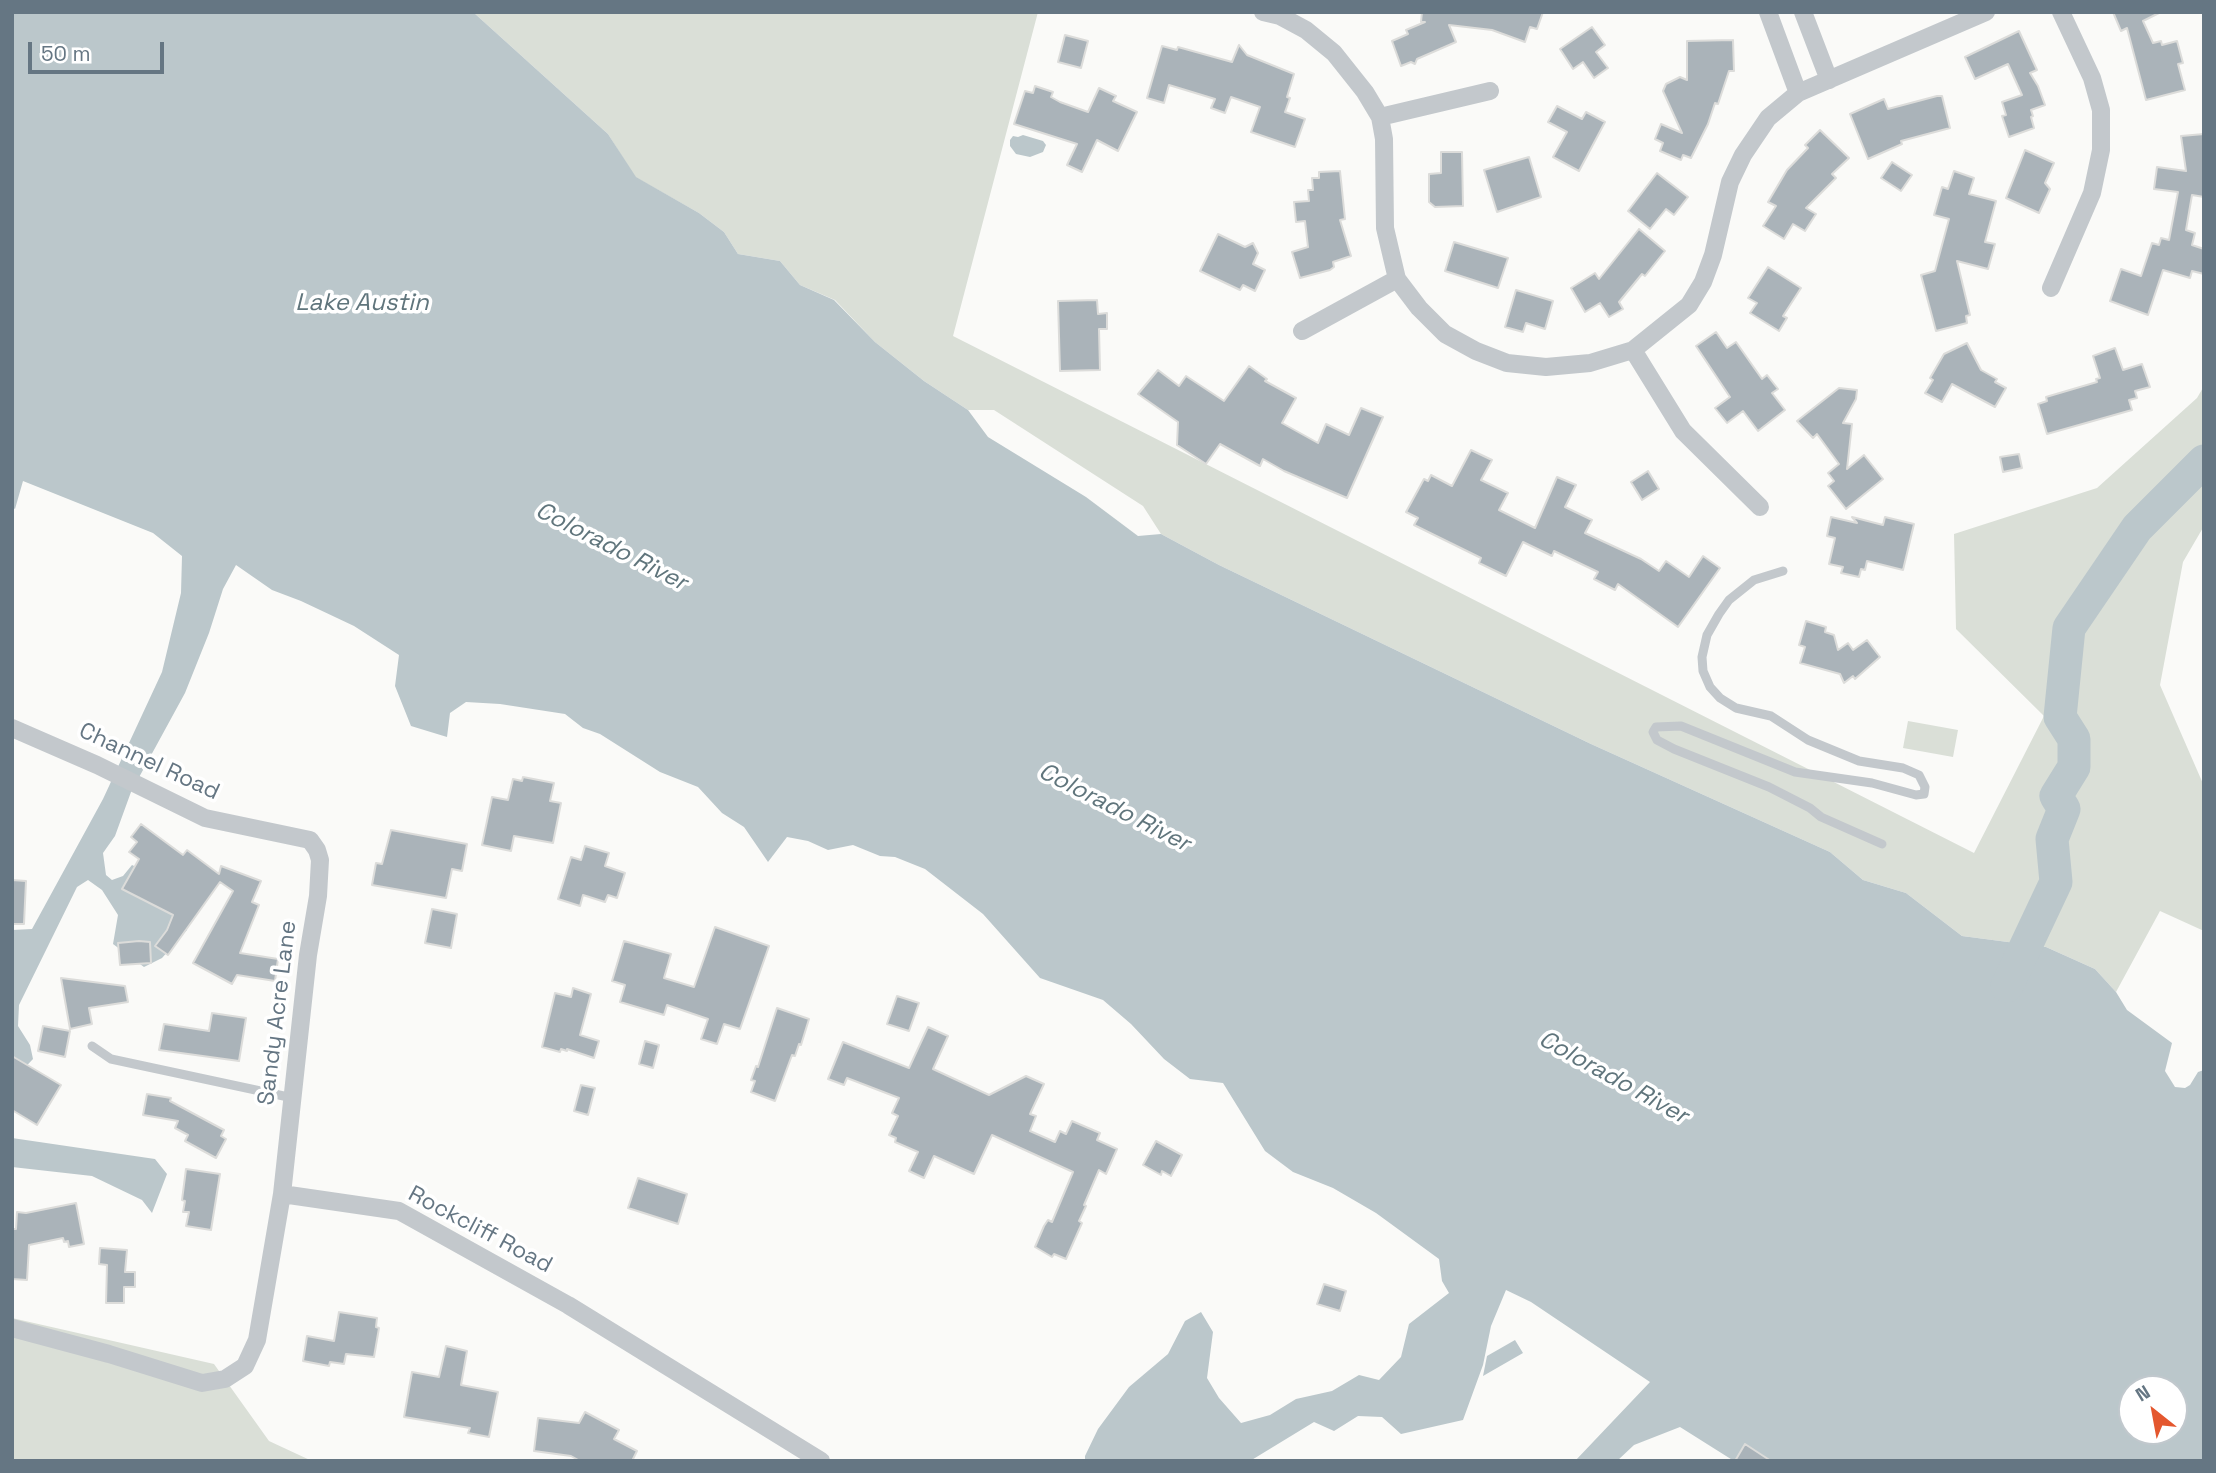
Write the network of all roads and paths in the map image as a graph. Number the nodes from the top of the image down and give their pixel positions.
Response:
1 (1263, 12) edge
2 (1768, 12) edge
3 (1803, 12) edge
4 (1986, 12) edge
5 (2061, 12) edge
6 (1829, 79) junction
7 (1490, 91) dead end
8 (1798, 93) junction
9 (1380, 117) junction
10 (1397, 279) junction
11 (2051, 288) dead end
12 (1302, 331) dead end
13 (1633, 350) junction
14 (1760, 507) dead end
15 (1783, 571) dead end
16 (12, 727) edge
17 (310, 840) joint
18 (1882, 844) dead end
19 (92, 1046) dead end
20 (293, 1098) junction
21 (282, 1194) junction
22 (12, 1328) edge
23 (821, 1461) edge

1 - 9 street
2 - 8 street
3 - 6 street
4 - 6 street
5 - 11 street
6 - 8 street
7 - 9 street
8 - 13 street
9 - 10 street
10 - 12 street
10 - 13 street
13 - 14 street
15 - 18 lane
16 - 17 street, Channel Road
17 - 20 street, Sandy Acre Lane
19 - 20 lane
20 - 21 street, Sandy Acre Lane
21 - 22 street
21 - 23 street, Rockcliff Road

